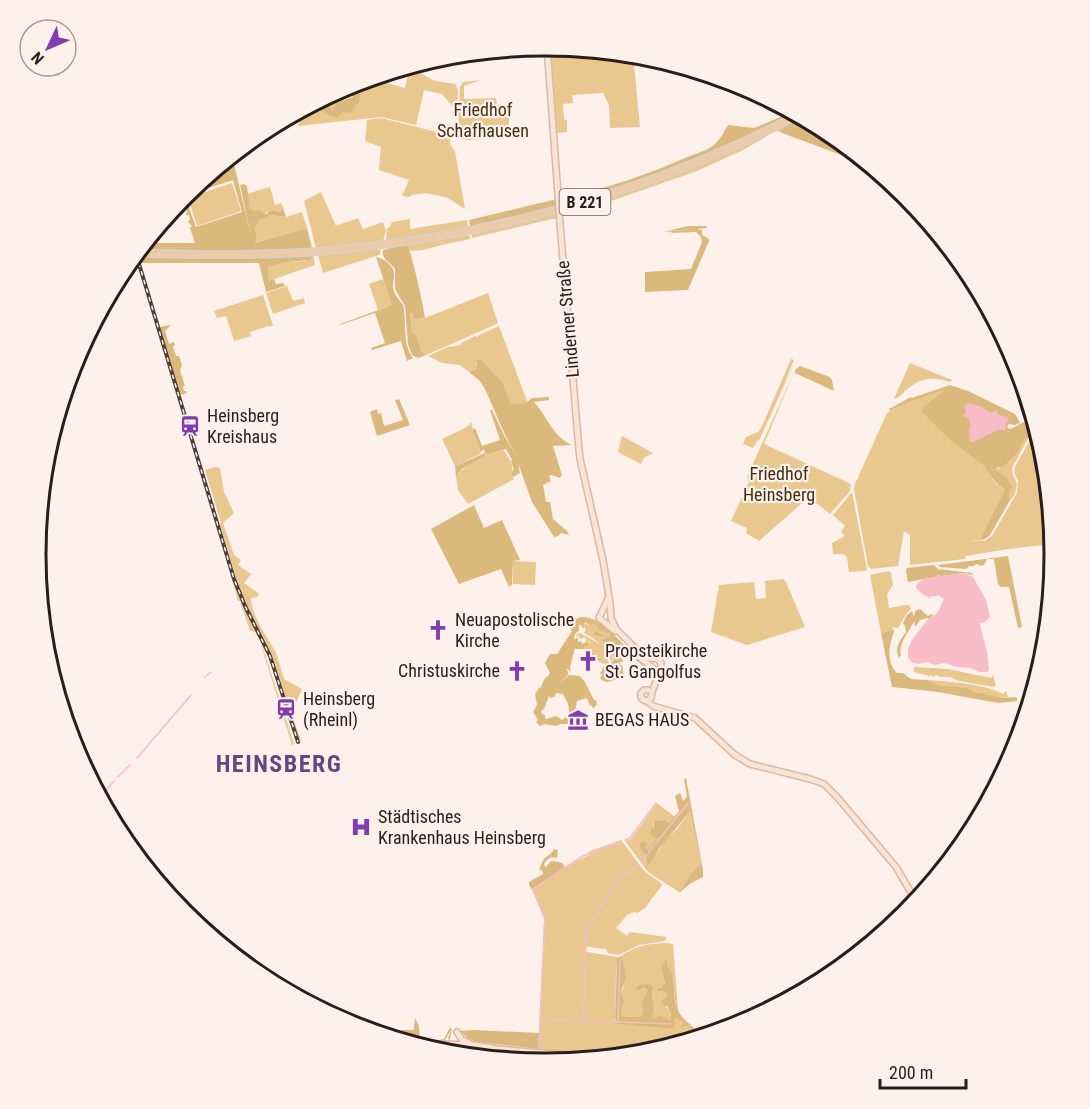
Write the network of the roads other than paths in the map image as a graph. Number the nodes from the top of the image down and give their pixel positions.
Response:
1 (548, 56) edge
2 (788, 120) edge
3 (148, 253) edge
4 (608, 591) junction
5 (610, 607) junction
6 (600, 617) junction
7 (657, 659) junction
8 (656, 676) junction
9 (649, 696) junction
10 (911, 893) edge
11 (457, 1032) dead end
12 (456, 1044) edge
13 (474, 1045) junction
14 (478, 1049) edge
15 (498, 1049) junction
16 (541, 1053) edge

1 - 4 main road, Linderner Straße, bridge
2 - 3 main road, B 221
4 - 5 main road, Linderner Straße
4 - 6 main road, Linderner Straße
5 - 6 main road
5 - 7 main road, Linderner Straße
6 - 8 main road
7 - 8 main road
7 - 9 main road
8 - 9 main road
9 - 10 main road
11 - 13 main road
12 - 13 main road
13 - 15 main road
14 - 15 main road
15 - 16 main road

